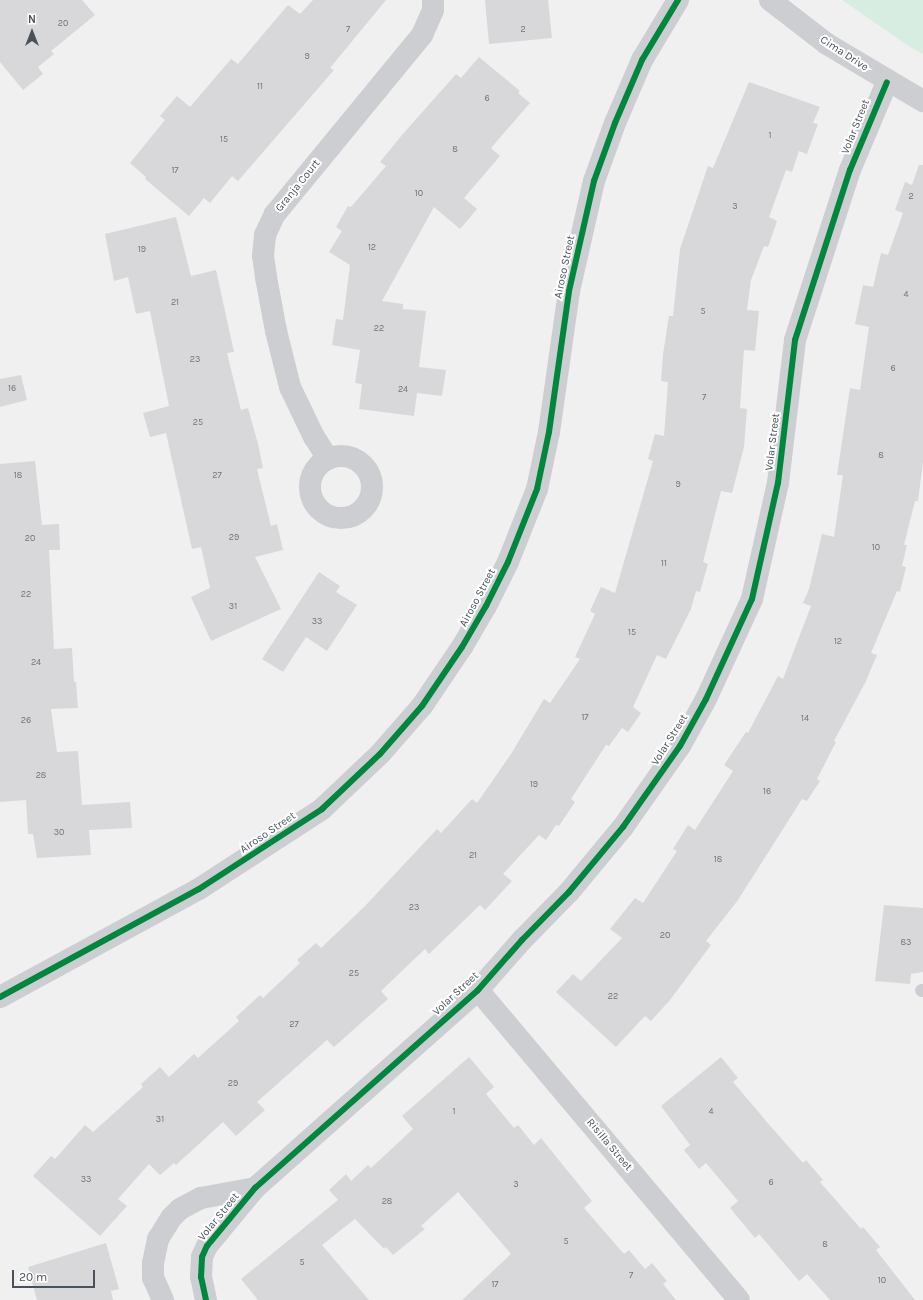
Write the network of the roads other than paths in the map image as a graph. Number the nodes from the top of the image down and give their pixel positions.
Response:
1 (678, 0) edge
2 (770, 0) edge
3 (433, 5) edge
4 (887, 82) junction
5 (923, 101) edge
6 (328, 459) dead end
7 (478, 990) junction
8 (0, 997) edge
9 (255, 1188) junction
10 (163, 1300) edge
11 (206, 1300) edge
12 (739, 1300) edge

1 - 8 street, Airoso Street
2 - 4 street, Cima Drive
3 - 6 street, Granja Court
4 - 5 street, Cima Drive
4 - 7 street, Volar Street
7 - 9 street, Volar Street
7 - 12 street, Risilla Street
9 - 10 street, Volar Street
9 - 11 street, Volar Street

